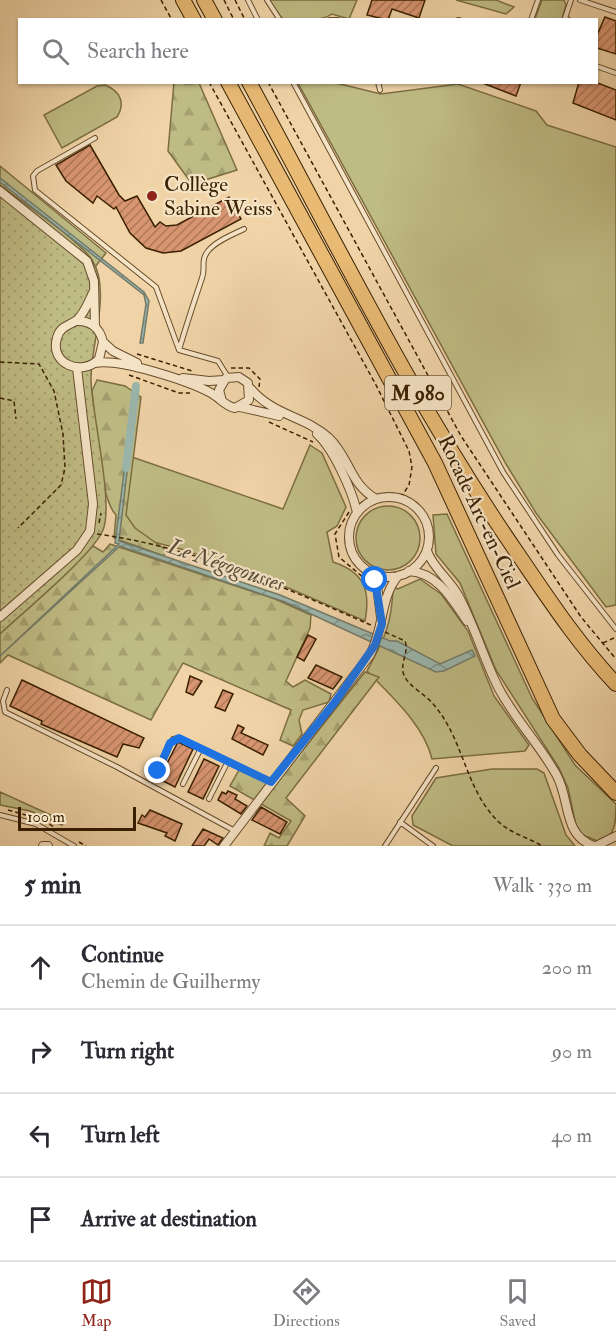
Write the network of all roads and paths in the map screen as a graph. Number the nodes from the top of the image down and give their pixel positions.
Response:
1 (161, 0) edge
2 (183, 0) edge
3 (204, 0) edge
4 (224, 0) edge
5 (235, 0) edge
6 (248, 0) edge
7 (267, 0) edge
8 (538, 0) edge
9 (571, 0) edge
10 (580, 0) edge
11 (616, 12) edge
12 (171, 18) edge
13 (193, 18) edge
14 (214, 18) edge
15 (233, 18) edge
16 (244, 18) edge
17 (257, 18) edge
18 (279, 18) edge
19 (532, 18) edge
20 (566, 18) edge
21 (598, 66) edge
22 (616, 73) edge
23 (210, 84) edge
24 (229, 84) edge
25 (250, 84) edge
26 (269, 84) edge
27 (294, 84) edge
28 (378, 84) edge
29 (380, 90) dead end
30 (95, 138) dead end
31 (0, 191) edge
32 (244, 229) dead end
33 (94, 291) junction
34 (76, 321) junction
35 (95, 327) junction
36 (103, 342) junction
37 (179, 350) junction
38 (133, 355) dead end
39 (0, 362) edge
40 (95, 363) junction
41 (139, 366) junction
42 (77, 368) junction
43 (124, 371) dead end
44 (196, 373) dead end
45 (226, 376) junction
46 (260, 379) dead end
47 (250, 388) junction
48 (194, 393) dead end
49 (0, 398) edge
50 (222, 401) junction
51 (240, 407) junction
52 (16, 419) dead end
53 (267, 420) dead end
54 (318, 443) dead end
55 (400, 499) junction
56 (376, 500) junction
57 (353, 511) junction
58 (18, 528) dead end
59 (96, 534) dead end
60 (426, 551) junction
61 (409, 571) junction
62 (368, 576) junction
63 (398, 576) junction
64 (0, 617) edge
65 (374, 619) dead end
66 (616, 629) edge
67 (381, 630) junction
68 (473, 630) junction
69 (616, 637) edge
70 (603, 644) junction
71 (616, 659) edge
72 (616, 684) edge
73 (8, 690) dead end
74 (201, 748) junction
75 (228, 761) junction
76 (436, 768) dead end
77 (158, 771) dead end
78 (271, 782) junction
79 (183, 784) dead end
80 (616, 794) edge
81 (209, 799) dead end
82 (0, 815) edge
83 (400, 822) junction
84 (235, 831) junction
85 (616, 836) edge
86 (388, 845) edge
87 (43, 846) edge
88 (48, 846) edge
89 (74, 846) edge
90 (224, 846) edge
91 (433, 846) edge
92 (542, 846) edge
93 (595, 846) edge

1 - 12 path
2 - 13 highway
3 - 14 highway
4 - 15 path
5 - 16 path
6 - 17 lane
7 - 18 lane
8 - 19 lane
9 - 20 lane
10 - 11 lane
21 - 22 lane
23 - 55 path
24 - 80 highway, Rocade Arc-en-Ciel / M 980
25 - 72 highway, Rocade Arc-en-Ciel / M 980
26 - 70 path
27 - 66 lane
28 - 29 lane
30 - 37 lane
31 - 33 street
32 - 37 lane
33 - 34 street
33 - 35 street
34 - 35 street
34 - 42 street
35 - 36 street
36 - 40 street
36 - 41 street
37 - 45 lane
38 - 44 path
39 - 58 path
40 - 41 street
40 - 42 street
41 - 45 street
41 - 50 street
42 - 64 street
43 - 48 path
45 - 46 path
45 - 47 street
45 - 50 street
47 - 51 street
47 - 56 street
49 - 52 path
50 - 51 street
51 - 57 street
53 - 54 path
55 - 56 street
55 - 60 street
56 - 57 street
57 - 62 street
57 - 62 path
59 - 65 path
60 - 61 street
60 - 68 street
61 - 63 street
61 - 68 street
62 - 63 street
62 - 67 street
63 - 67 street
67 - 78 street
67 - 92 path
68 - 93 street
69 - 70 path
70 - 71 path
73 - 84 lane
74 - 75 lane
74 - 77 lane
74 - 79 lane
75 - 78 lane
75 - 81 lane
76 - 83 lane
78 - 84 street
82 - 89 lane
83 - 86 lane
83 - 91 lane
84 - 90 street
85 - 93 street
87 - 88 street

